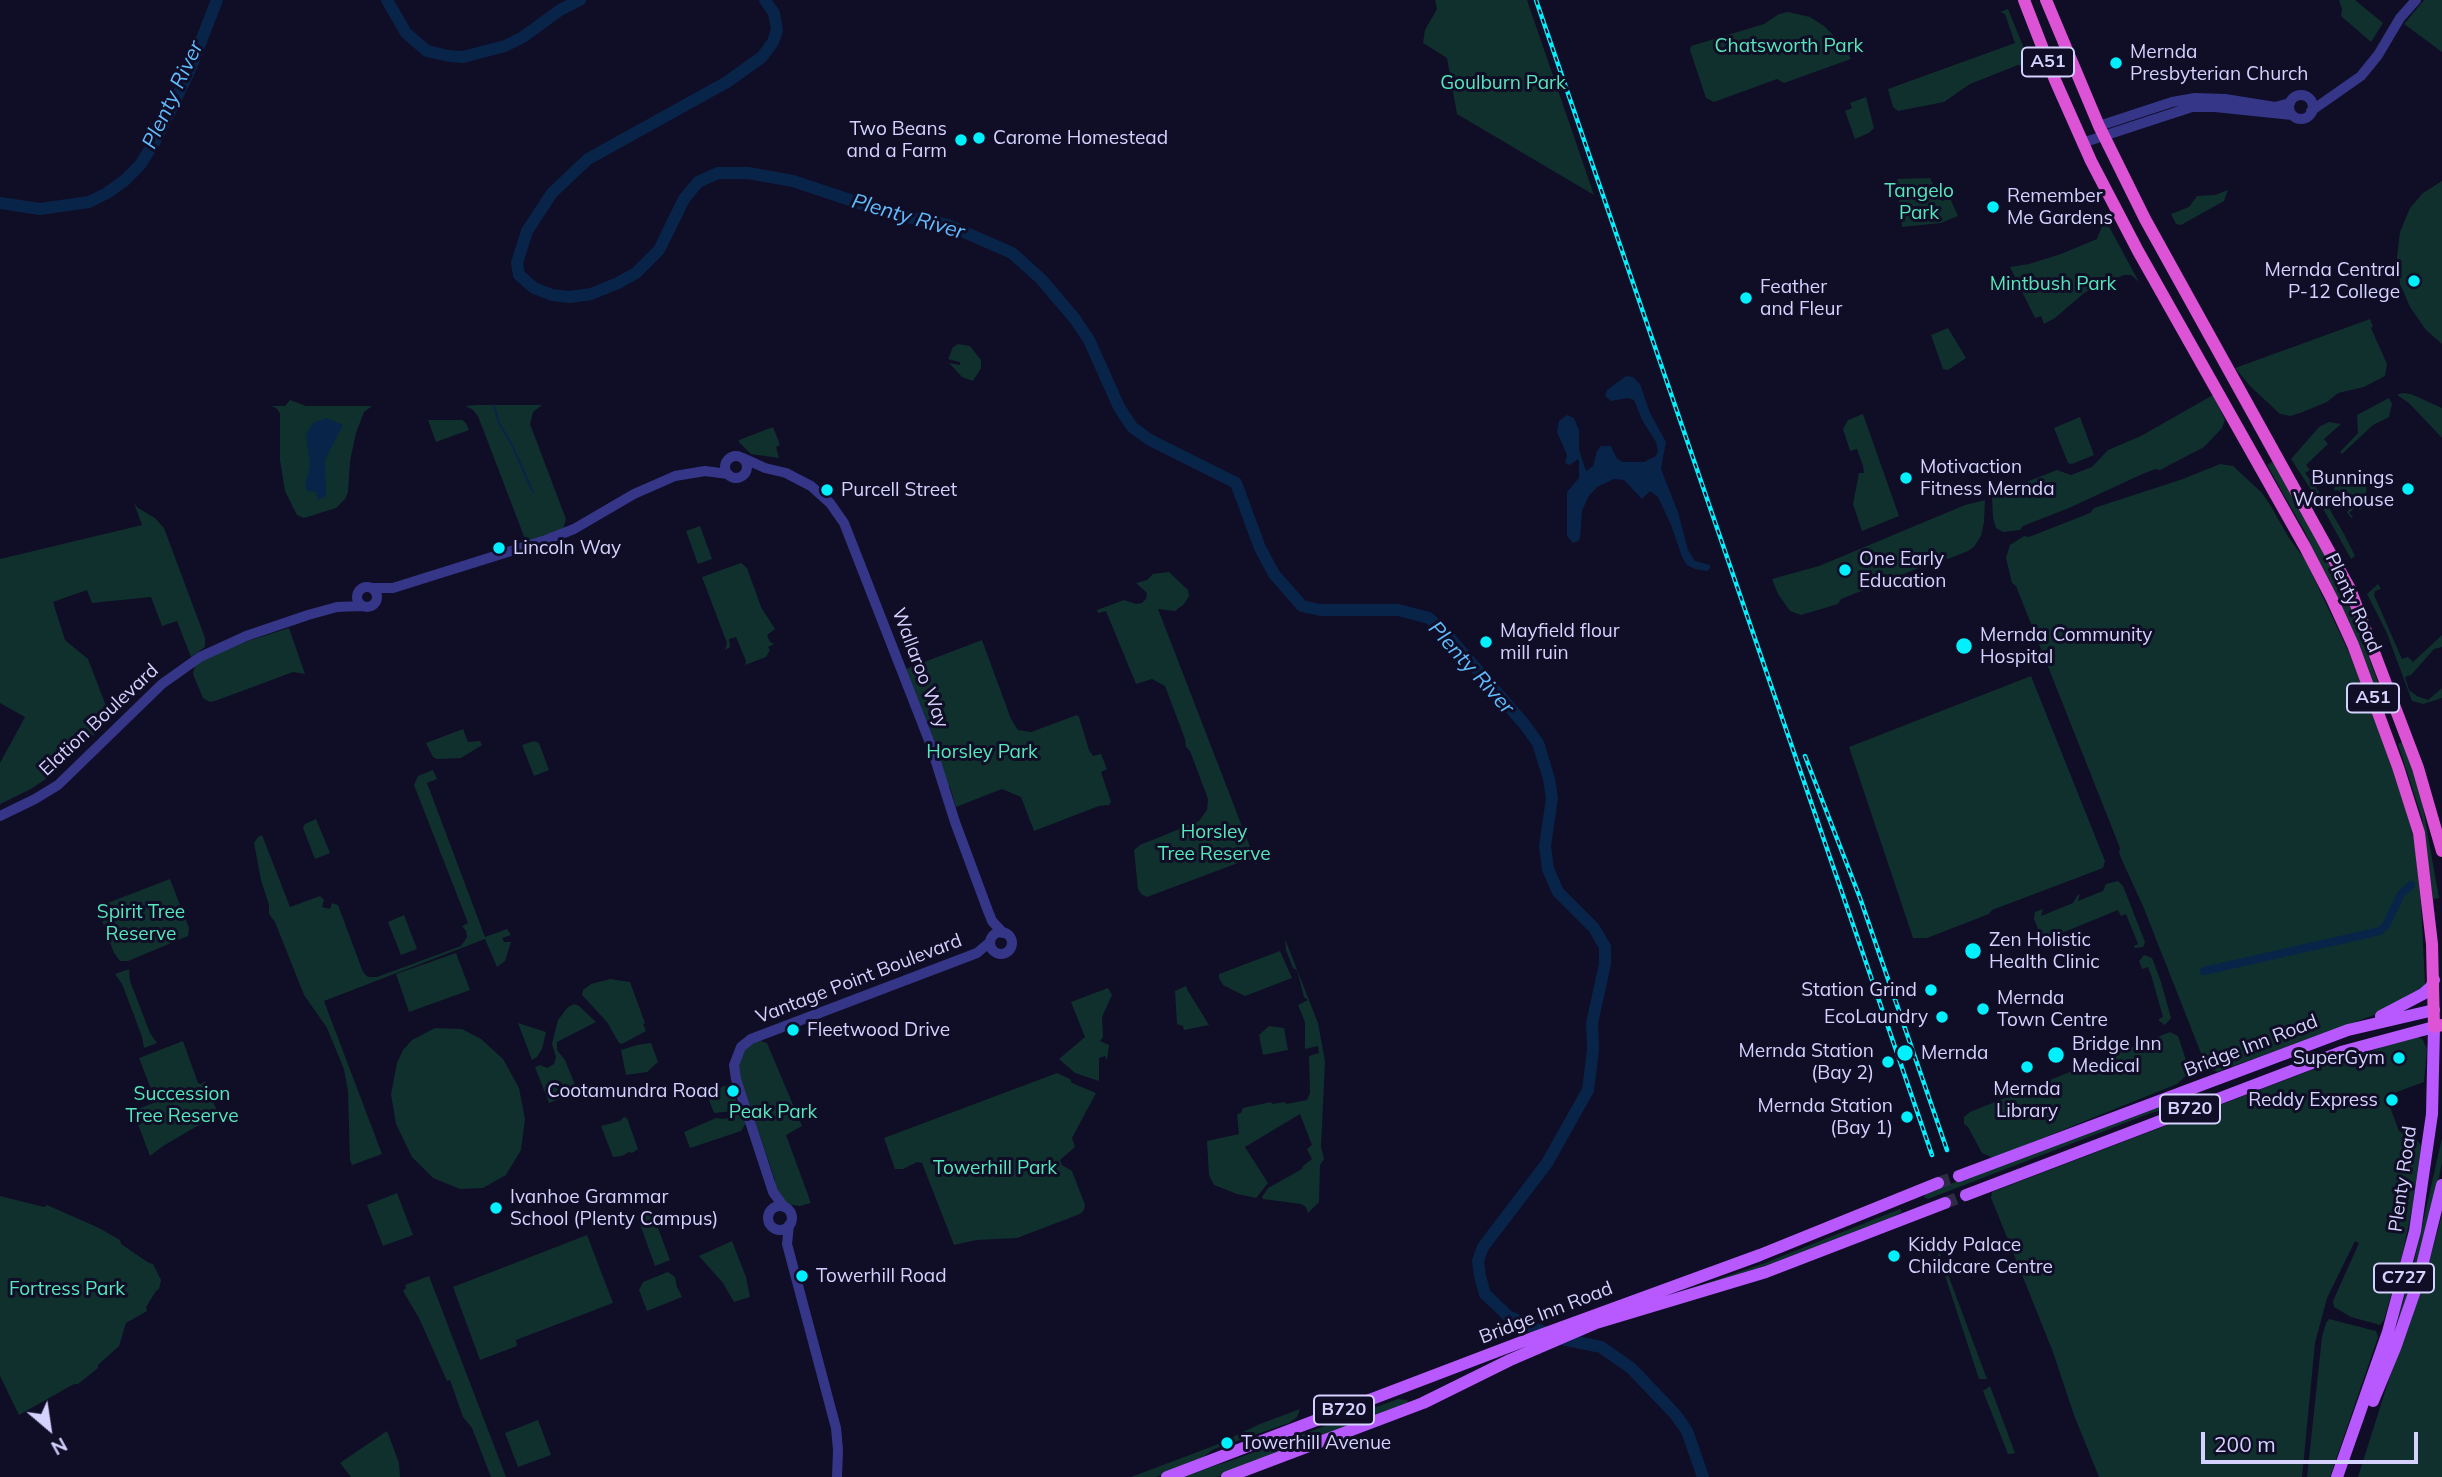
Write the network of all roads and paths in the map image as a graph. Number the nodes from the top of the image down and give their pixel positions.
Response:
1 (2024, 0) edge
2 (2046, 0) edge
3 (2416, 0) edge
4 (2333, 97) junction
5 (2308, 98) junction
6 (2290, 103) junction
7 (2311, 111) junction
8 (2292, 115) junction
9 (2101, 131) junction
10 (2082, 143) junction
11 (743, 458) junction
12 (727, 460) junction
13 (765, 468) junction
14 (705, 471) junction
15 (745, 473) junction
16 (728, 474) junction
17 (372, 588) junction
18 (393, 588) junction
19 (357, 592) junction
20 (376, 600) junction
21 (362, 606) junction
22 (337, 607) junction
23 (2402, 725) junction
24 (2385, 731) junction
25 (0, 816) edge
26 (2442, 851) edge
27 (2435, 908) edge
28 (992, 921) junction
29 (1003, 933) junction
30 (991, 939) junction
31 (977, 953) junction
32 (996, 953) junction
33 (2434, 980) junction
34 (2438, 1009) edge
35 (2438, 1026) edge
36 (2348, 1030) junction
37 (2203, 1084) junction
38 (2210, 1101) junction
39 (1959, 1175) tunnel mouth
40 (1938, 1183) tunnel mouth
41 (2442, 1185) edge
42 (773, 1192) junction
43 (1909, 1194) junction
44 (1966, 1195) tunnel mouth
45 (1945, 1203) tunnel mouth
46 (784, 1207) junction
47 (771, 1210) junction
48 (1916, 1214) junction
49 (789, 1225) junction
50 (775, 1228) junction
51 (787, 1244) junction
52 (1415, 1383) junction
53 (1418, 1405) junction
54 (837, 1477) edge
55 (1167, 1477) edge
56 (1227, 1477) edge
57 (2338, 1477) edge

1 - 10 highway, Plenty Road / A51
2 - 9 highway, Plenty Road / A51
3 - 4 street
4 - 5 street
4 - 7 street
5 - 6 street
5 - 7 street
6 - 8 street
6 - 9 street
7 - 8 street
8 - 9 street
9 - 10 street
9 - 23 highway, Plenty Road / A51
10 - 24 highway, Plenty Road / A51
11 - 12 street
11 - 13 street, Wallaroo Way
11 - 15 street
12 - 14 street
12 - 16 street
13 - 15 street
13 - 28 street, Wallaroo Way
14 - 16 street
14 - 18 street
15 - 16 street
17 - 18 street
17 - 19 street
17 - 20 street
18 - 20 street
19 - 21 street
19 - 22 street
20 - 21 street
21 - 22 street
22 - 25 street, Elation Boulevard
23 - 24 highway
23 - 26 highway, Plenty Road / A51
24 - 27 highway, Plenty Road / A51
27 - 33 highway, Plenty Road / A51
28 - 29 street, Wallaroo Way
28 - 30 street, Wallaroo Way
29 - 30 street
29 - 32 street
30 - 31 street, Vantage Point Boulevard
30 - 32 street
31 - 32 street, Vantage Point Boulevard
31 - 42 street, Vantage Point Boulevard
33 - 34 highway, Plenty Road / A51
33 - 36 main road
34 - 35 highway, Plenty Road / A51
34 - 36 main road, Bridge Inn Road / B720
35 - 38 main road, Bridge Inn Road / B720
35 - 57 main road, Plenty Road / C727
36 - 37 main road, Bridge Inn Road / B720
37 - 38 main road
37 - 39 main road, Bridge Inn Road / B720
38 - 44 main road, Bridge Inn Road / B720
40 - 43 main road, Bridge Inn Road / B720
41 - 57 main road, Plenty Road / C727
42 - 46 street, Vantage Point Boulevard
42 - 47 street, Vantage Point Boulevard
43 - 48 main road
43 - 52 main road, Bridge Inn Road / B720
45 - 48 main road, Bridge Inn Road / B720
46 - 47 street
46 - 49 street
47 - 50 street
48 - 53 main road, Bridge Inn Road / B720
49 - 50 street
49 - 51 street
50 - 51 street
51 - 54 street
52 - 53 main road
52 - 55 main road, Bridge Inn Road / B720
53 - 56 main road, Bridge Inn Road / B720

